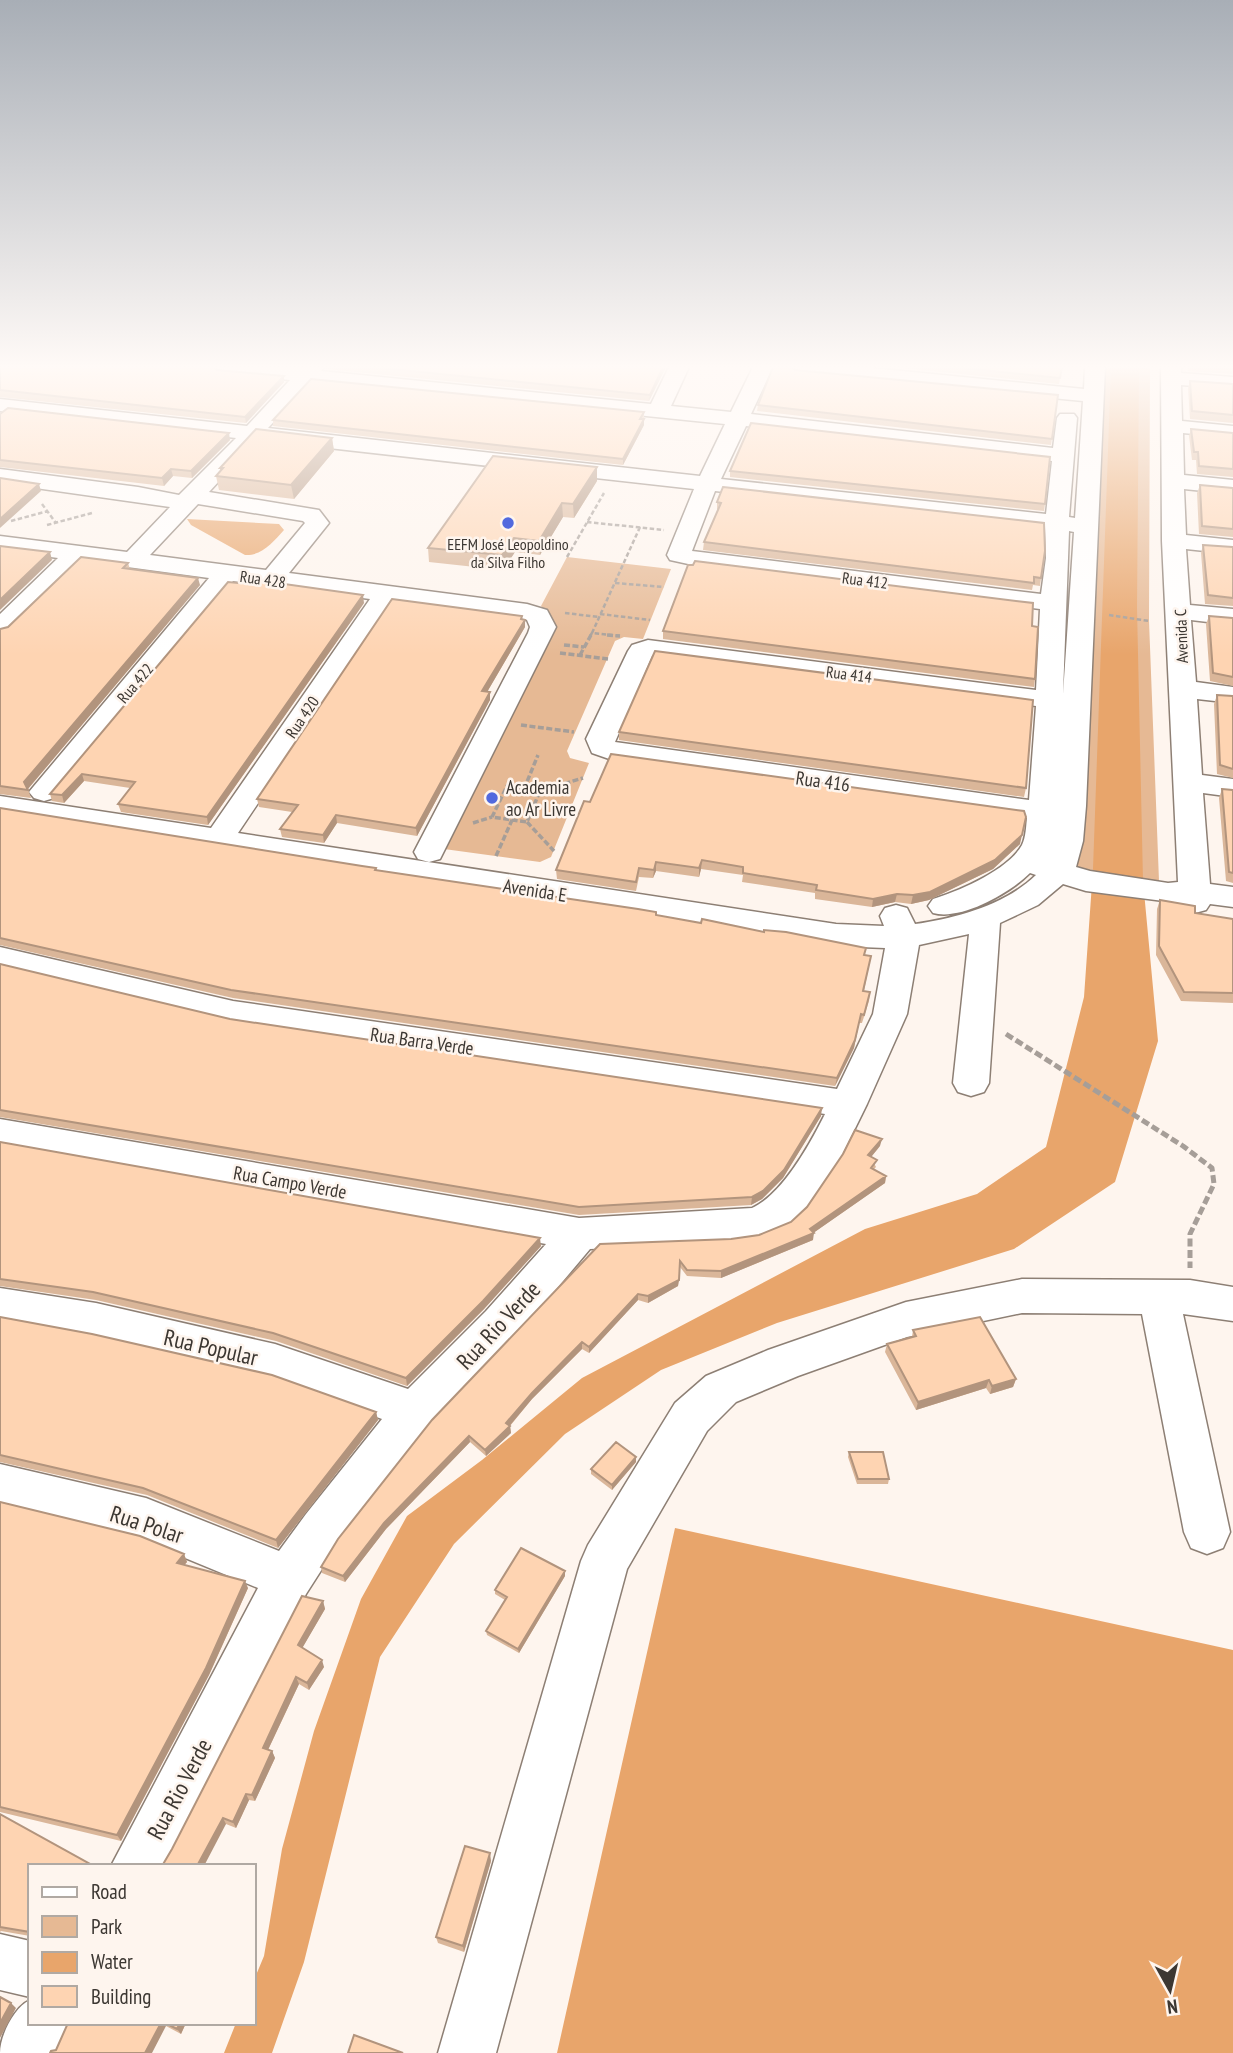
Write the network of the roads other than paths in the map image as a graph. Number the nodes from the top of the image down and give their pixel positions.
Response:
1 (222, 463) edge
2 (507, 463) edge
3 (717, 463) edge
4 (1063, 463) edge
5 (1084, 463) edge
6 (1175, 463) edge
7 (0, 476) edge
8 (1175, 481) junction
9 (707, 485) junction
10 (1233, 487) edge
11 (187, 499) junction
12 (1057, 521) junction
13 (1086, 526) junction
14 (1174, 541) junction
15 (0, 544) edge
16 (1233, 547) edge
17 (75, 555) junction
18 (131, 562) junction
19 (226, 573) junction
20 (271, 580) junction
21 (386, 594) junction
22 (1053, 603) junction
23 (1180, 611) junction
24 (1233, 617) edge
25 (0, 628) edge
26 (1182, 689) junction
27 (1233, 695) edge
28 (1050, 700) junction
29 (602, 747) joint
30 (1187, 782) junction
31 (0, 785) edge
32 (1233, 788) edge
33 (44, 792) junction
34 (0, 805) edge
35 (1044, 811) junction
36 (225, 831) junction
37 (329, 848) junction
38 (429, 852) junction
39 (1026, 860) junction
40 (1072, 877) junction
41 (1184, 896) junction
42 (1233, 897) edge
43 (1233, 909) edge
44 (983, 917) junction
45 (900, 926) junction
46 (0, 958) edge
47 (971, 1083) dead end
48 (849, 1104) junction
49 (0, 1133) edge
50 (579, 1234) junction
51 (1174, 1297) junction
52 (1233, 1304) edge
53 (0, 1305) edge
54 (415, 1411) junction
55 (0, 1485) edge
56 (1207, 1532) dead end
57 (289, 1578) junction
58 (139, 1864) edge
59 (0, 1962) edge
60 (28, 1969) edge
61 (43, 2025) edge
62 (25, 2053) edge
63 (467, 2053) edge

1 - 11 street
2 - 9 street
3 - 9 street
4 - 12 street
5 - 13 street
6 - 8 street, Avenida C
7 - 11 street
8 - 10 street
8 - 14 street, Avenida C
9 - 12 street
9 - 22 street, Rua 412
11 - 18 street
11 - 20 street
12 - 13 street
12 - 22 street
13 - 40 street
14 - 16 street
14 - 23 street, Avenida C
15 - 17 street, Rua 428
17 - 18 street, Rua 428
17 - 25 street
18 - 19 street, Rua 428
19 - 20 street, Rua 428
19 - 33 street, Rua 422
20 - 21 street, Rua 428
21 - 36 street, Rua 420
21 - 38 street, Rua 428
22 - 28 street
23 - 24 street
23 - 26 street, Avenida C
26 - 27 street
26 - 30 street, Avenida C
28 - 29 street, Rua 414
28 - 35 street
29 - 35 street, Rua 416
30 - 32 street
30 - 41 street, Avenida C
31 - 33 street, Avenida E
33 - 36 street, Avenida E
34 - 36 street, Avenida E
35 - 39 street
36 - 37 street, Avenida E
37 - 38 street, Avenida E
37 - 45 street, Avenida E
38 - 45 street, Avenida E
39 - 40 street
39 - 45 street, Avenida E
40 - 41 street
40 - 44 street, Avenida E
41 - 42 street
41 - 43 street
44 - 45 street, Avenida E
44 - 47 street
45 - 48 street
46 - 48 street, Rua Barra Verde
48 - 50 street
49 - 50 street, Rua Campo Verde
50 - 54 street, Rua Rio Verde
51 - 52 street
51 - 56 street
51 - 63 street
53 - 54 street, Rua Popular
54 - 57 street, Rua Rio Verde
55 - 57 street, Rua Polar
57 - 58 street, Rua Rio Verde
59 - 60 street
61 - 62 street

